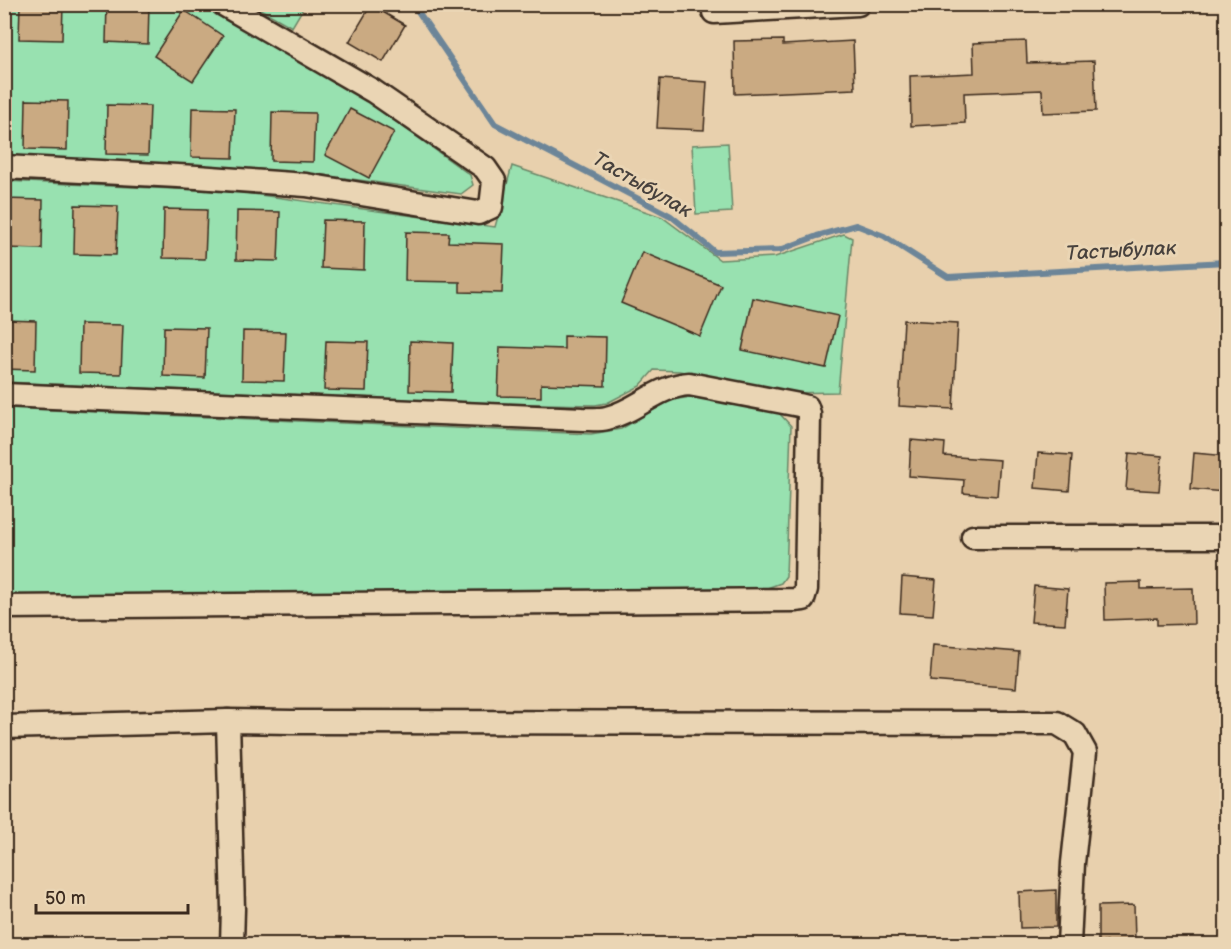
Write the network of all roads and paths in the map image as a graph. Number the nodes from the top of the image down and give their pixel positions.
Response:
1 (223, 4) edge
2 (858, 4) edge
3 (714, 12) dead end
4 (4, 167) edge
5 (4, 395) edge
6 (973, 537) dead end
7 (1227, 537) edge
8 (4, 607) edge
9 (228, 721) junction
10 (4, 727) edge
11 (232, 945) edge
12 (1070, 945) edge

1 - 4 street
2 - 3 street
5 - 8 street
6 - 7 street
9 - 10 street
9 - 11 street
9 - 12 street

